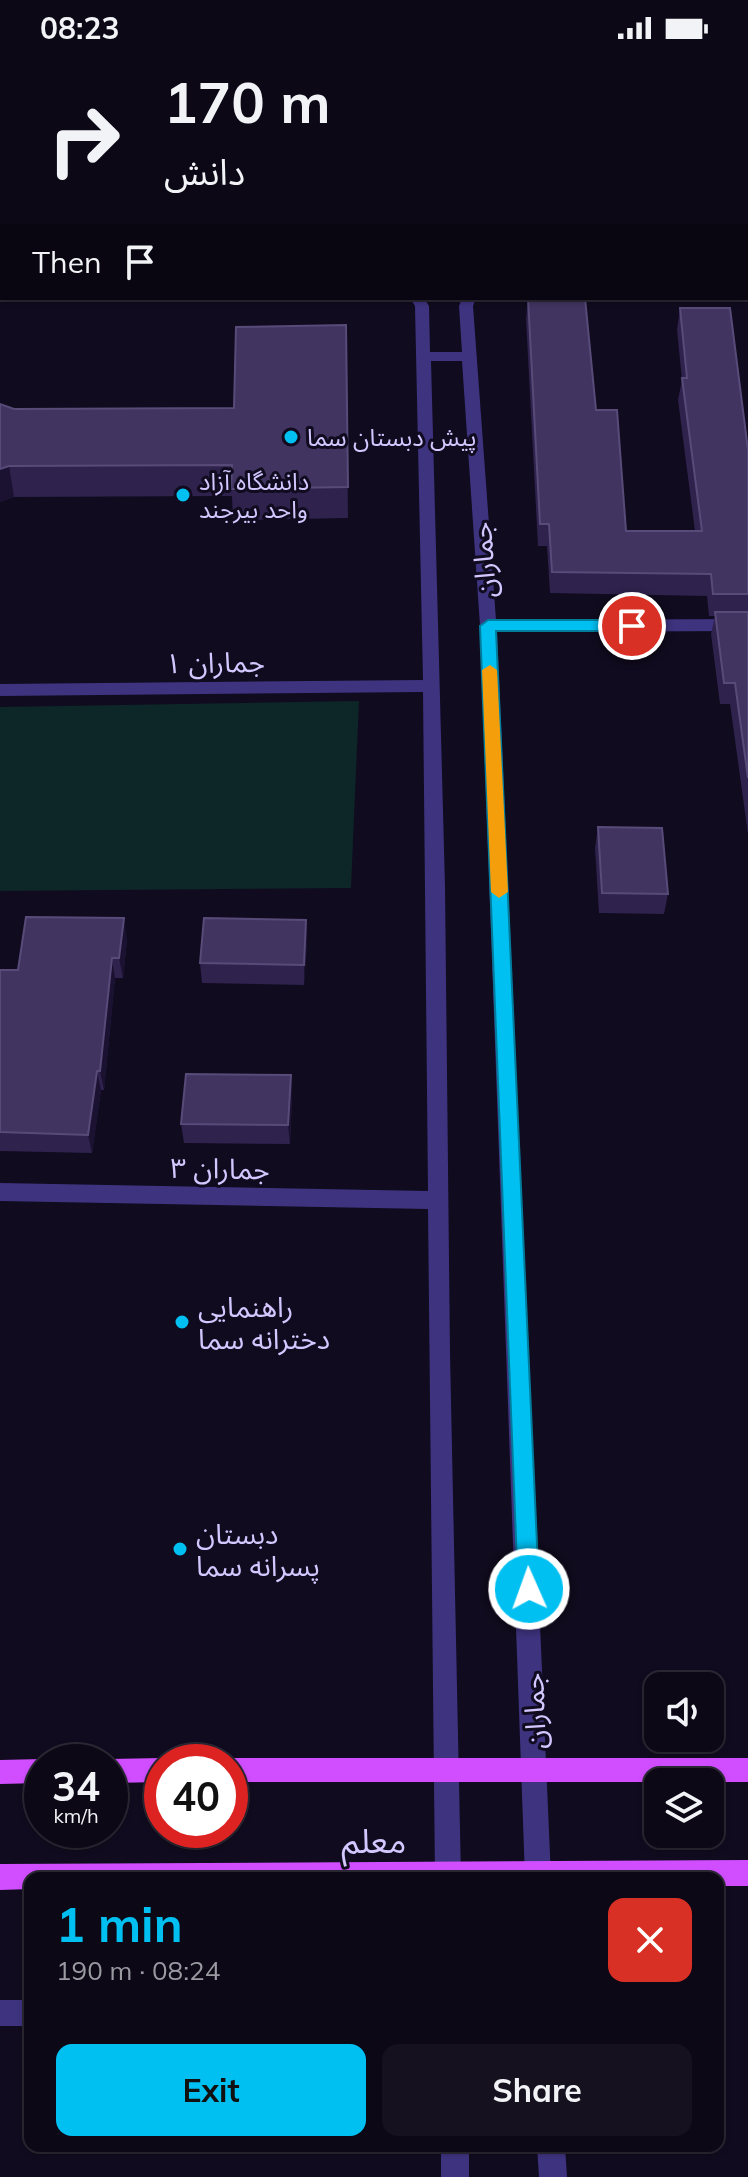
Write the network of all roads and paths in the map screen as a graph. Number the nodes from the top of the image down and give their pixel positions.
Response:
1 (418, 300) edge
2 (469, 300) edge
3 (423, 356) junction
4 (470, 357) junction
5 (748, 625) edge
6 (488, 626) junction
7 (431, 686) junction
8 (0, 690) edge
9 (0, 1192) edge
10 (438, 1200) junction
11 (445, 1768) junction
12 (248, 1770) edge
13 (536, 1770) junction
14 (748, 1770) edge
15 (24, 1771) edge
16 (0, 1772) edge
17 (448, 1872) edge
18 (538, 1872) edge
19 (724, 1873) edge
20 (748, 1873) edge
21 (0, 1877) edge
22 (24, 1877) edge
23 (0, 2013) edge
24 (24, 2013) edge
25 (455, 2152) edge
26 (551, 2152) edge
27 (455, 2177) edge
28 (553, 2177) edge

1 - 3 street, جماران
2 - 4 street, جماران
3 - 4 street
3 - 7 street, جماران
4 - 6 street, جماران
5 - 6 street
6 - 13 street, جماران
7 - 8 street, جماران ۱
7 - 10 street, جماران
9 - 10 street, جماران ۳
10 - 11 street, جماران
11 - 12 main road
11 - 13 main road
11 - 17 street, جماران
13 - 14 main road
13 - 18 street, جماران
15 - 16 main road
19 - 20 main road, معلم
21 - 22 main road, معلم
23 - 24 street
25 - 27 street
26 - 28 street

